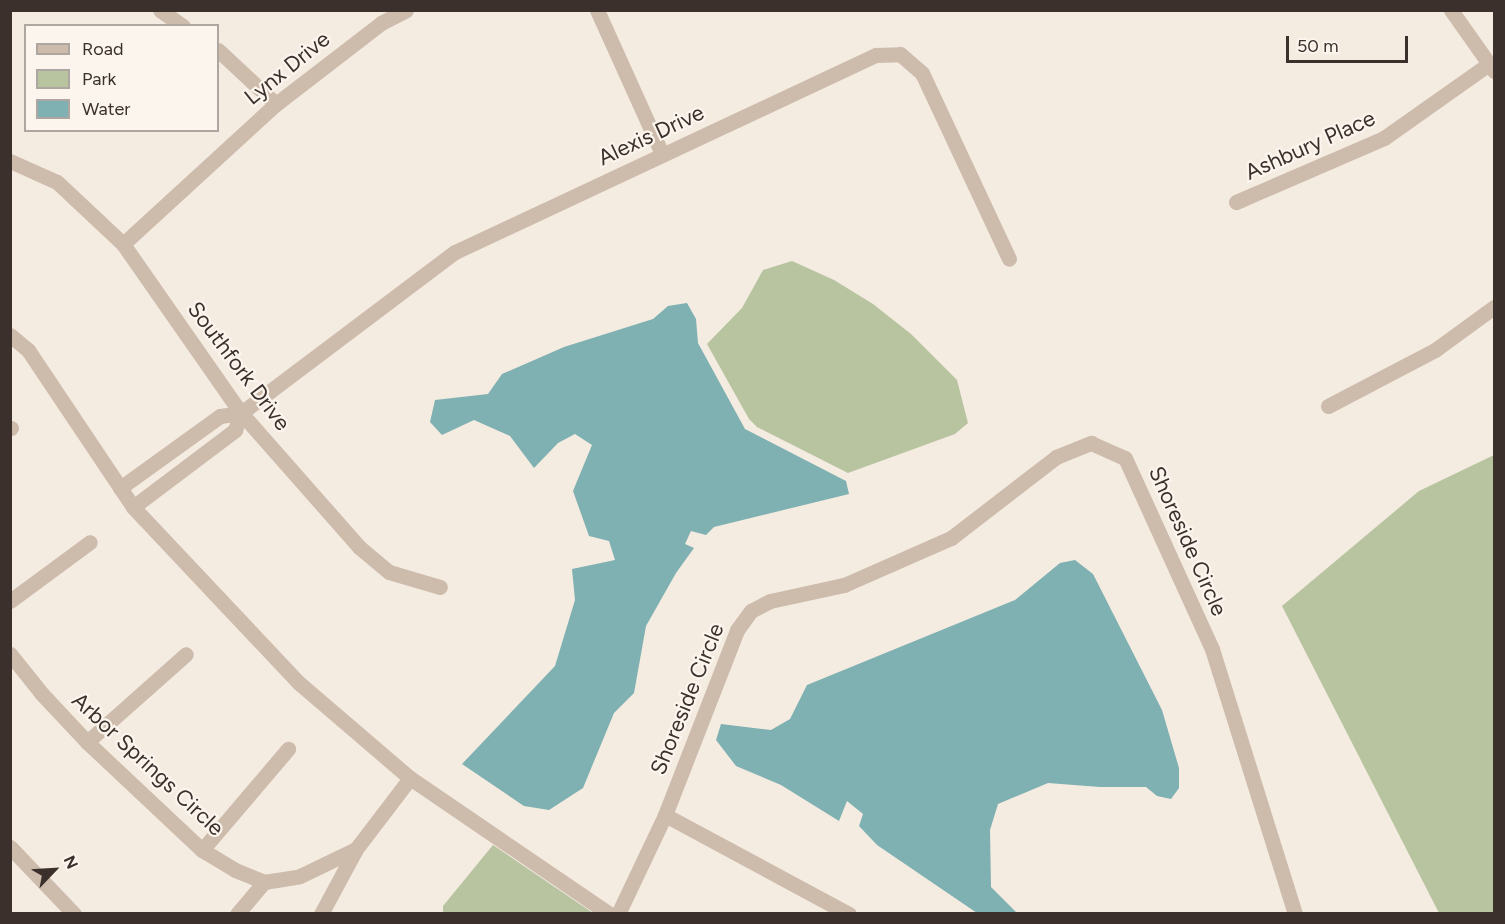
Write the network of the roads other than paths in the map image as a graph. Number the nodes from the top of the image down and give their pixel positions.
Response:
1 (160, 10) edge
2 (406, 10) edge
3 (597, 10) edge
4 (1451, 10) edge
5 (180, 24) edge
6 (219, 51) edge
7 (1492, 68) edge
8 (276, 104) junction
9 (662, 154) junction
10 (10, 161) edge
11 (1236, 202) dead end
12 (123, 244) junction
13 (1009, 259) dead end
14 (1494, 307) edge
15 (10, 334) edge
16 (1328, 406) dead end
17 (241, 413) junction
18 (120, 488) junction
19 (133, 507) junction
20 (90, 542) dead end
21 (440, 587) dead end
22 (10, 601) edge
23 (10, 654) edge
24 (186, 654) dead end
25 (87, 742) junction
26 (288, 750) dead end
27 (410, 778) junction
28 (665, 815) junction
29 (10, 847) edge
30 (357, 847) junction
31 (202, 850) junction
32 (264, 882) junction
33 (74, 914) edge
34 (237, 914) edge
35 (321, 914) edge
36 (609, 914) edge
37 (618, 914) edge
38 (849, 914) edge
39 (1295, 914) edge

1 - 5 street
2 - 8 street, Lynx Drive
3 - 9 street
4 - 7 street
6 - 8 street
7 - 11 street, Ashbury Place
8 - 12 street, Lynx Drive
9 - 13 street, Alexis Drive
9 - 17 street, Alexis Drive
10 - 12 street, Southfork Drive
12 - 17 street, Southfork Drive
14 - 16 street
15 - 18 street
17 - 18 street, Alexis Drive
17 - 19 street, Alexis Drive
17 - 21 street, Southfork Drive
18 - 19 street
19 - 27 street
20 - 22 street
23 - 25 street, Arbor Springs Circle
24 - 25 street
25 - 31 street, Arbor Springs Circle
26 - 31 street
27 - 30 street
27 - 36 street
28 - 37 street, Shoreside Circle
28 - 38 street
28 - 39 street, Shoreside Circle
29 - 33 street
30 - 32 street
30 - 35 street
31 - 32 street, Arbor Springs Circle
32 - 34 street

